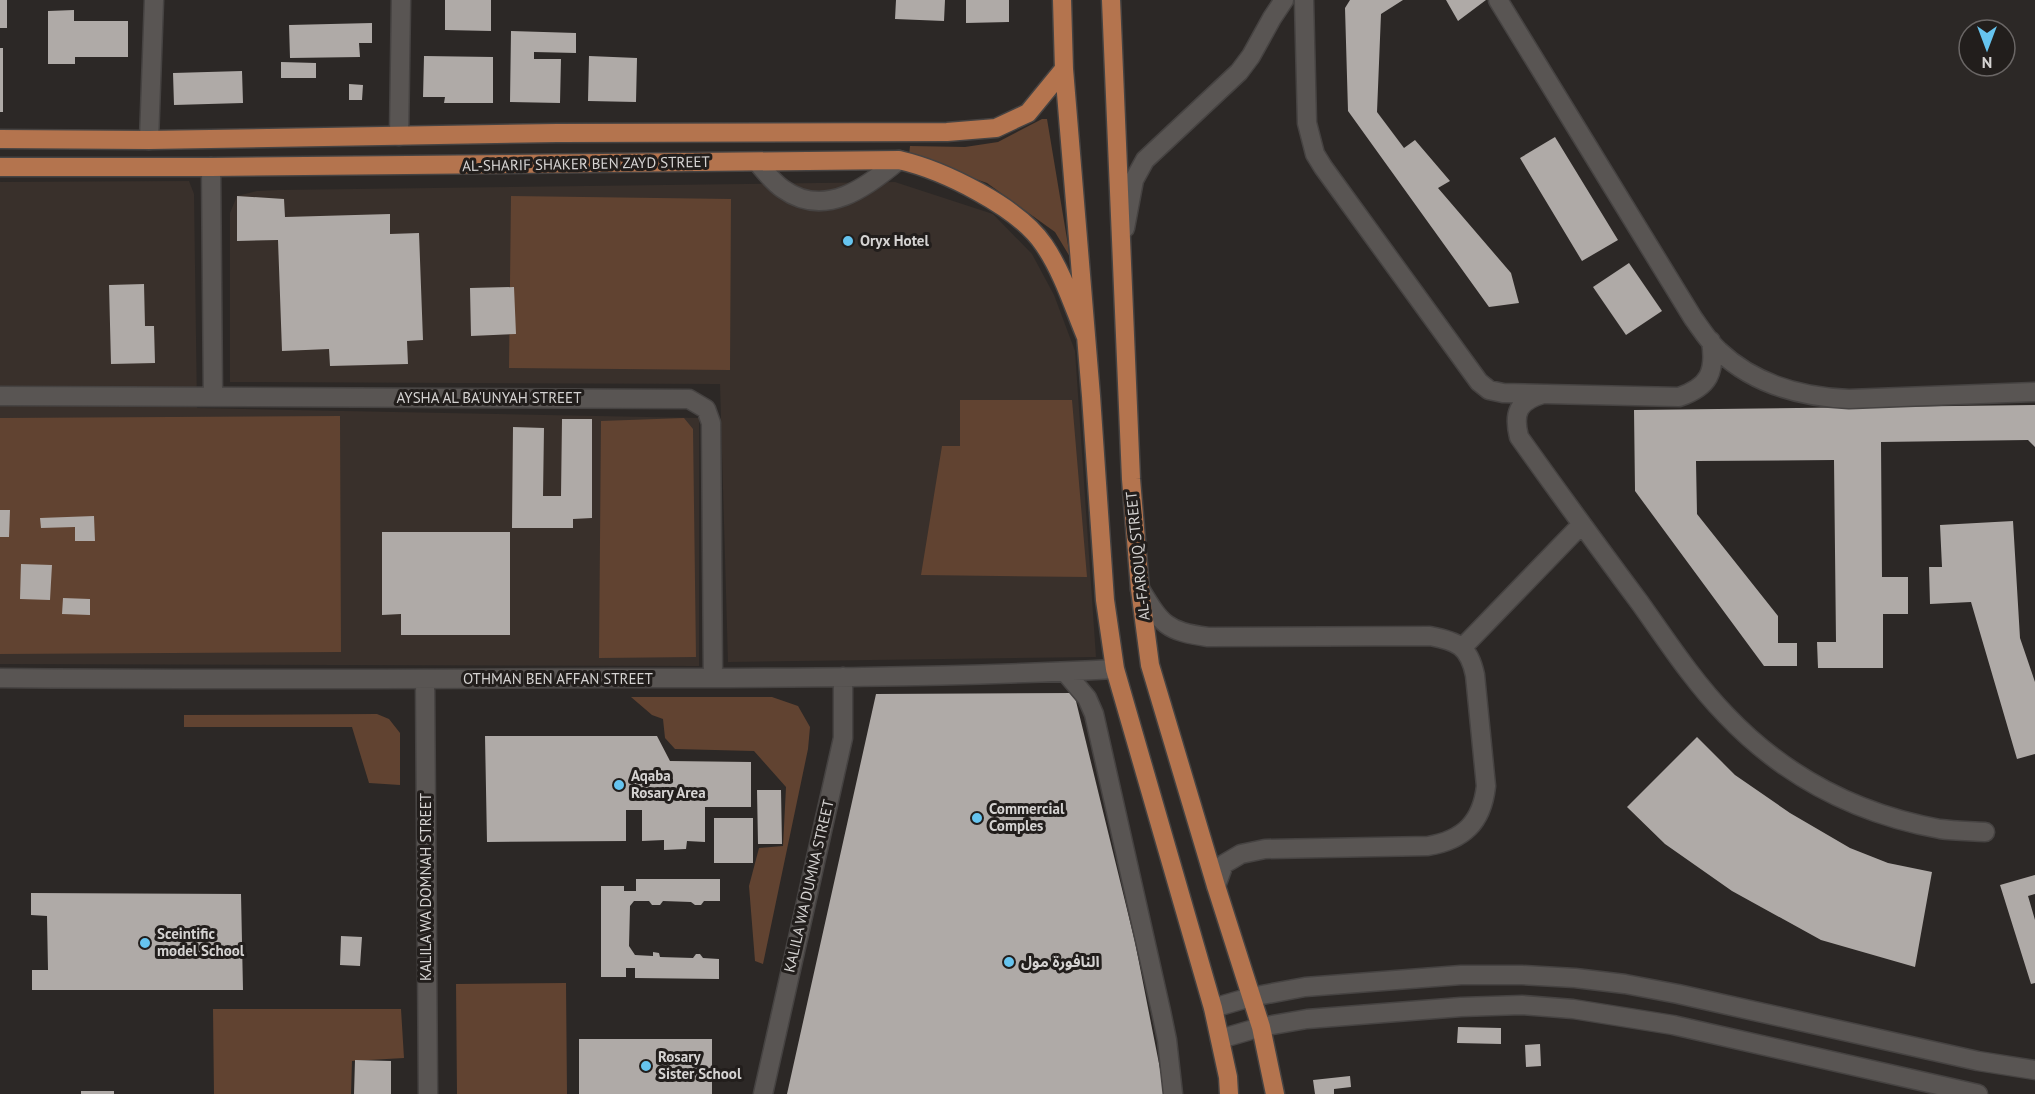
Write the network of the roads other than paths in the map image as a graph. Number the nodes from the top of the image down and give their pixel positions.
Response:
1 (154, 0) edge
2 (401, 0) edge
3 (1062, 0) edge
4 (1111, 0) edge
5 (1284, 0) edge
6 (1304, 0) edge
7 (1498, 0) edge
8 (1064, 69) junction
9 (557, 133) junction
10 (399, 136) junction
11 (0, 139) edge
12 (149, 140) junction
13 (899, 160) junction
14 (758, 162) junction
15 (559, 164) junction
16 (0, 167) edge
17 (211, 167) junction
18 (1122, 250) junction
19 (1086, 337) junction
20 (1711, 341) junction
21 (2035, 392) edge
22 (1543, 394) junction
23 (0, 396) edge
24 (213, 397) junction
25 (1582, 524) junction
26 (1140, 589) junction
27 (1462, 648) junction
28 (1115, 669) junction
29 (1065, 672) junction
30 (843, 677) junction
31 (0, 678) edge
32 (713, 678) junction
33 (425, 679) junction
34 (1985, 832) dead end
35 (1216, 886) junction
36 (1251, 997) junction
37 (1213, 1008) junction
38 (1261, 1027) junction
39 (1220, 1039) junction
40 (2035, 1070) edge
41 (428, 1094) edge
42 (763, 1094) edge
43 (1173, 1094) edge
44 (1229, 1094) edge
45 (1275, 1094) edge
46 (1978, 1094) edge

1 - 12 street
2 - 10 street
3 - 8 main road
4 - 18 main road, AL-FAROUQ STREET
5 - 18 street
6 - 22 street
7 - 20 street
8 - 9 main road, AL-SHARIF SHAKER BEN ZAYD STREET
8 - 19 main road
9 - 10 main road, AL-SHARIF SHAKER BEN ZAYD STREET
9 - 15 main road
10 - 12 main road, AL-SHARIF SHAKER BEN ZAYD STREET
11 - 12 main road, AL-SHARIF SHAKER BEN ZAYD STREET
13 - 14 main road, AL-SHARIF SHAKER BEN ZAYD STREET
13 - 14 street
13 - 19 main road, AL-SHARIF SHAKER BEN ZAYD STREET
14 - 15 main road, AL-SHARIF SHAKER BEN ZAYD STREET
15 - 17 main road, AL-SHARIF SHAKER BEN ZAYD STREET
16 - 17 main road, AL-SHARIF SHAKER BEN ZAYD STREET
17 - 24 street
18 - 26 main road, AL-FAROUQ STREET
19 - 28 main road
20 - 21 street
20 - 22 street
22 - 25 street
23 - 24 street, AYSHA AL BA'UNYAH STREET
24 - 32 street, AYSHA AL BA'UNYAH STREET
25 - 27 street
25 - 34 street
26 - 27 street
26 - 35 main road, AL-FAROUQ STREET
27 - 35 street
28 - 29 street, OTHMAN BEN AFFAN STREET
28 - 37 main road
29 - 30 street, OTHMAN BEN AFFAN STREET
29 - 43 street
30 - 32 street, OTHMAN BEN AFFAN STREET
30 - 42 street, KALILA WA DUMNA STREET
31 - 33 street, OTHMAN BEN AFFAN STREET
32 - 33 street, OTHMAN BEN AFFAN STREET
33 - 41 street, KALILA WA DOMNAH STREET
35 - 36 main road, AL-FAROUQ STREET
36 - 37 street
36 - 38 main road, AL-FAROUQ STREET
36 - 40 street
37 - 39 main road
38 - 39 street
38 - 45 main road, AL-FAROUQ STREET
38 - 46 street
39 - 44 main road

